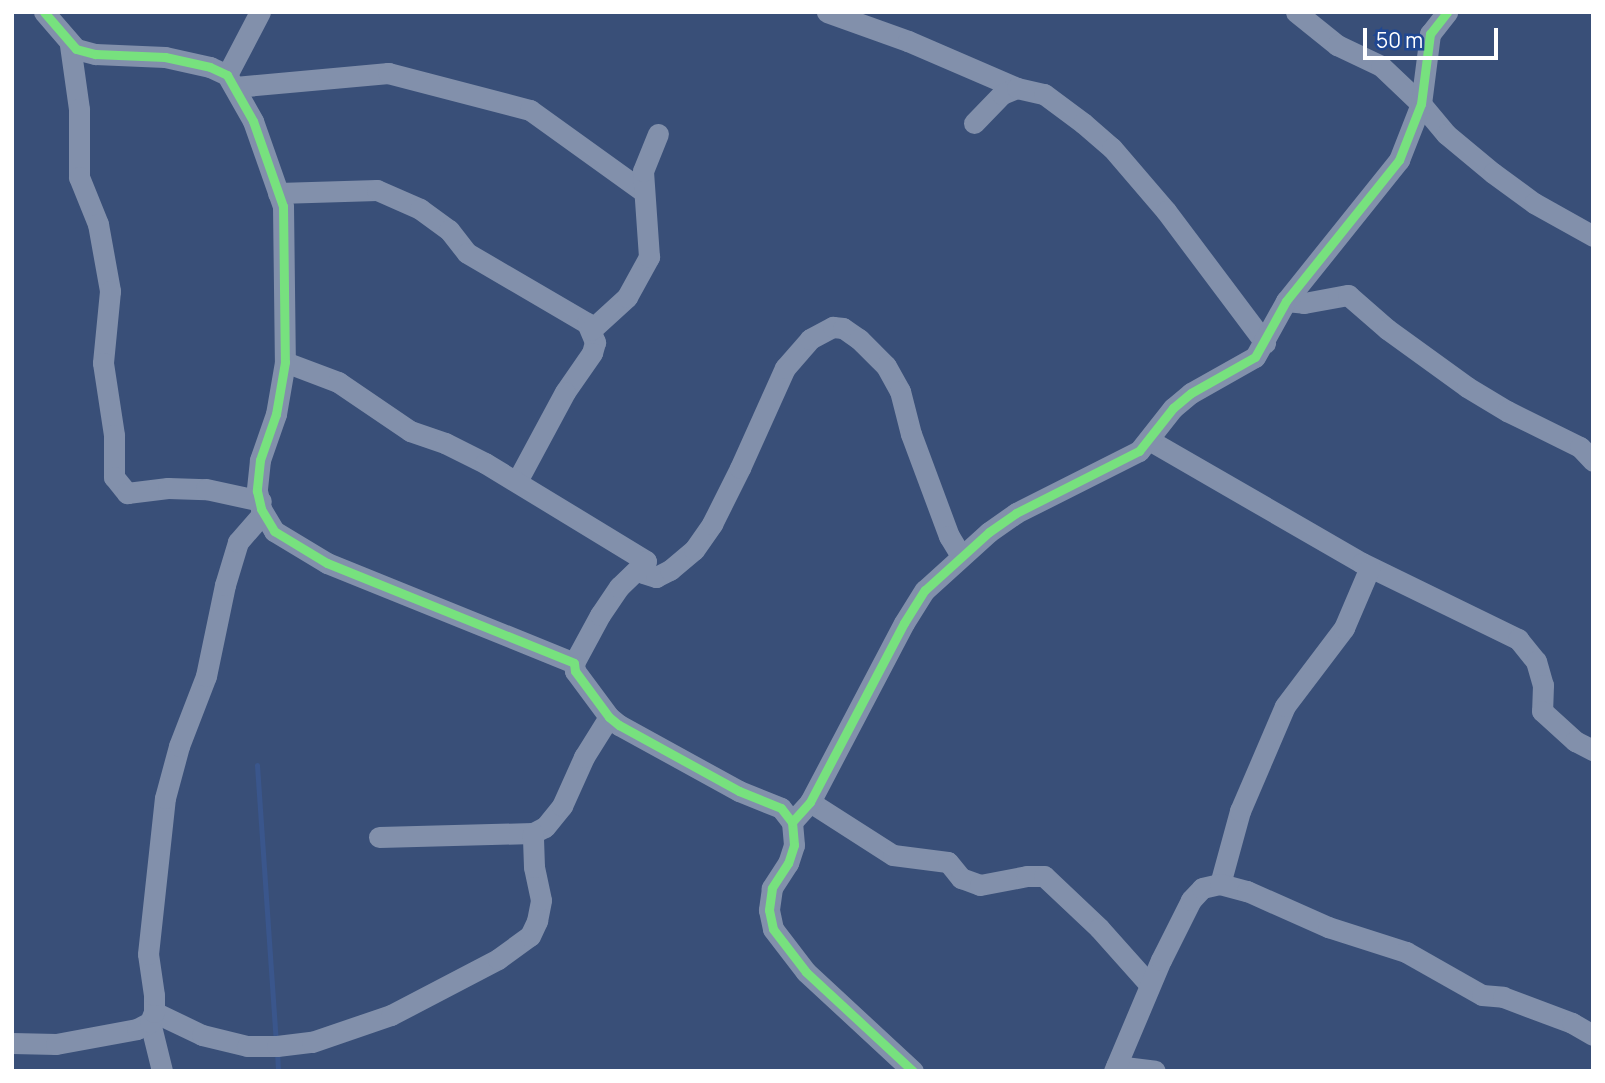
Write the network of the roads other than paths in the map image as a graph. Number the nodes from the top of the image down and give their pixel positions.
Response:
1 (44, 12) edge
2 (260, 12) edge
3 (827, 12) edge
4 (1296, 12) edge
5 (1447, 12) edge
6 (70, 46) junction
7 (231, 81) junction
8 (1017, 88) junction
9 (1421, 104) junction
10 (974, 123) dead end
11 (657, 134) dead end
12 (644, 192) junction
13 (278, 193) junction
14 (1593, 236) edge
15 (1286, 301) junction
16 (591, 330) junction
17 (1265, 343) junction
18 (285, 362) junction
19 (1149, 440) junction
20 (1593, 461) edge
21 (517, 481) junction
22 (262, 507) junction
23 (961, 556) junction
24 (646, 561) junction
25 (1370, 567) junction
26 (575, 663) junction
27 (609, 717) junction
28 (1593, 750) edge
29 (810, 803) junction
30 (792, 822) junction
31 (533, 834) junction
32 (379, 837) dead end
33 (1220, 884) junction
34 (1150, 985) junction
35 (152, 1017) junction
36 (1593, 1035) edge
37 (12, 1043) edge
38 (1115, 1068) edge
39 (162, 1071) edge
40 (913, 1071) edge
41 (1155, 1071) edge

1 - 6 street
2 - 7 street
3 - 8 street
4 - 9 street
5 - 9 street
6 - 7 street
6 - 22 street
7 - 12 street
7 - 13 street
8 - 10 street
8 - 17 street
9 - 14 street
9 - 15 street
11 - 12 street
12 - 16 street
13 - 16 street
13 - 18 street
15 - 17 street
15 - 20 street
16 - 21 street
17 - 19 street
18 - 21 street
18 - 22 street
19 - 23 street
19 - 25 street
21 - 24 street
22 - 26 street
22 - 35 street
23 - 24 street
23 - 29 street
24 - 26 street
25 - 28 street
25 - 33 street
26 - 27 street
27 - 30 street
27 - 31 street
29 - 30 street
29 - 34 street
30 - 40 street
31 - 32 street
31 - 35 street
33 - 34 street
33 - 36 street
34 - 38 street
35 - 37 street
35 - 39 street
38 - 41 street

